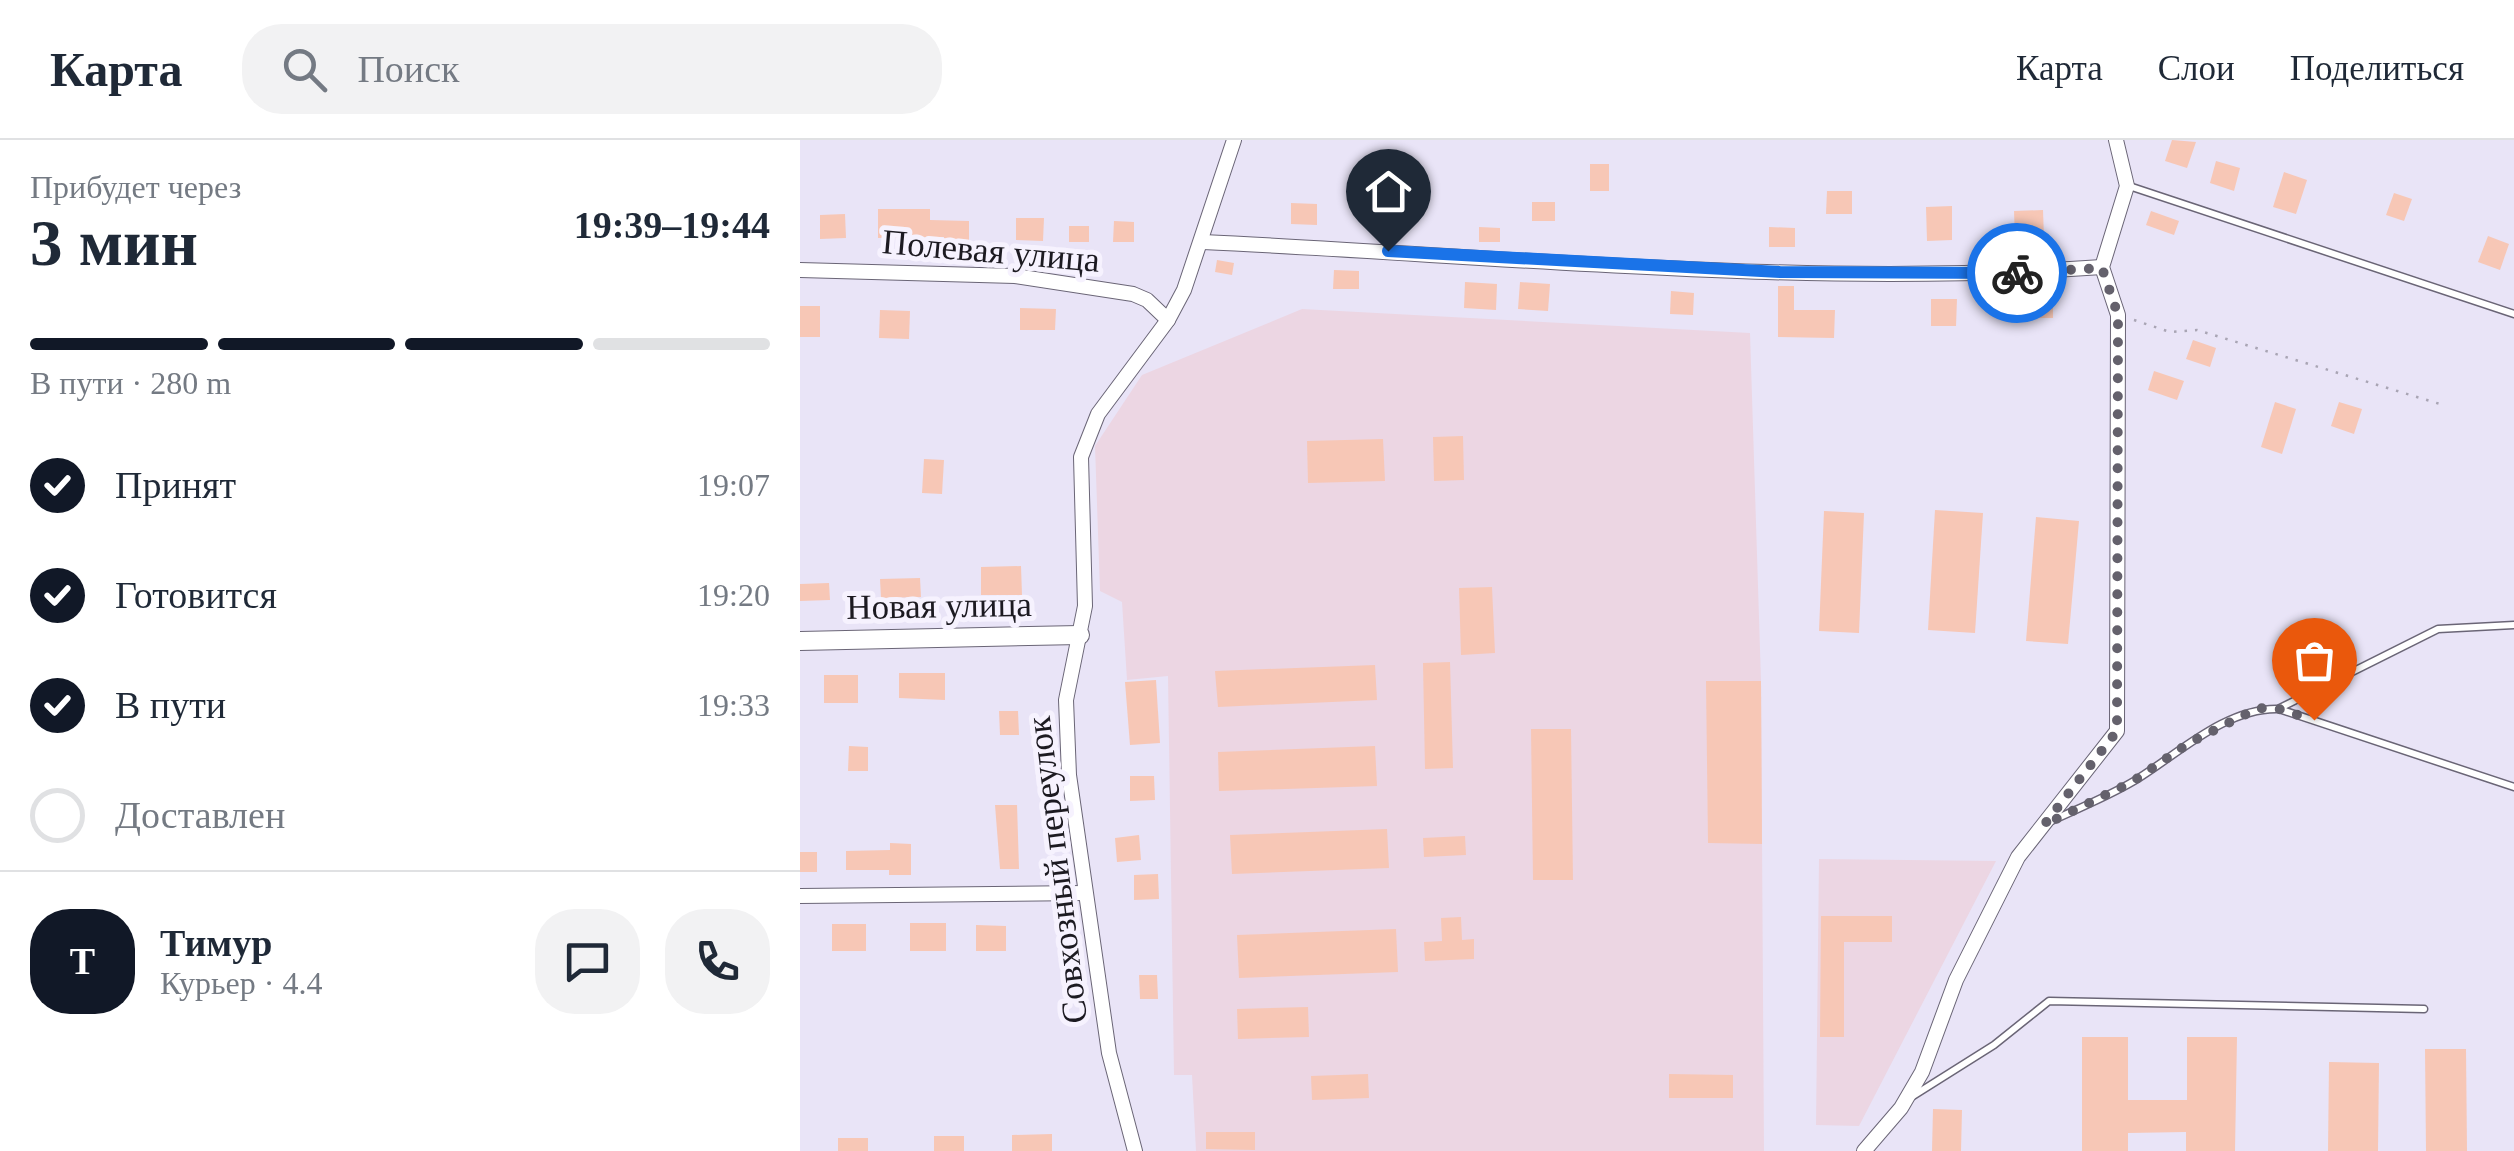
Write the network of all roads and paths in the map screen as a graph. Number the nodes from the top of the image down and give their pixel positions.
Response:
1 (1234, 140) edge
2 (2116, 140) edge
3 (2127, 186) junction
4 (1204, 242) junction
5 (2102, 268) junction
6 (800, 270) edge
7 (2514, 314) edge
8 (2118, 315) junction
9 (1168, 320) junction
10 (2440, 404) dead end
11 (2514, 626) edge
12 (1080, 636) junction
13 (800, 641) edge
14 (2279, 709) junction
15 (2514, 788) edge
16 (2044, 825) junction
17 (1085, 893) junction
18 (800, 896) edge
19 (2424, 1009) dead end
20 (1908, 1099) junction
21 (1135, 1151) edge
22 (1864, 1151) edge

1 - 4 street, Совхозный переулок
2 - 3 street
3 - 5 street
3 - 7 lane
4 - 5 street
4 - 9 street, Совхозный переулок
5 - 8 street
6 - 9 street, Полевая улица
8 - 10 path
8 - 16 street
9 - 12 street, Совхозный переулок
11 - 14 lane
12 - 13 street, Новая улица
12 - 17 street, Совхозный переулок
14 - 15 lane
14 - 16 lane
16 - 20 street
17 - 18 street
17 - 21 street, Совхозный переулок
19 - 20 lane
20 - 22 street

